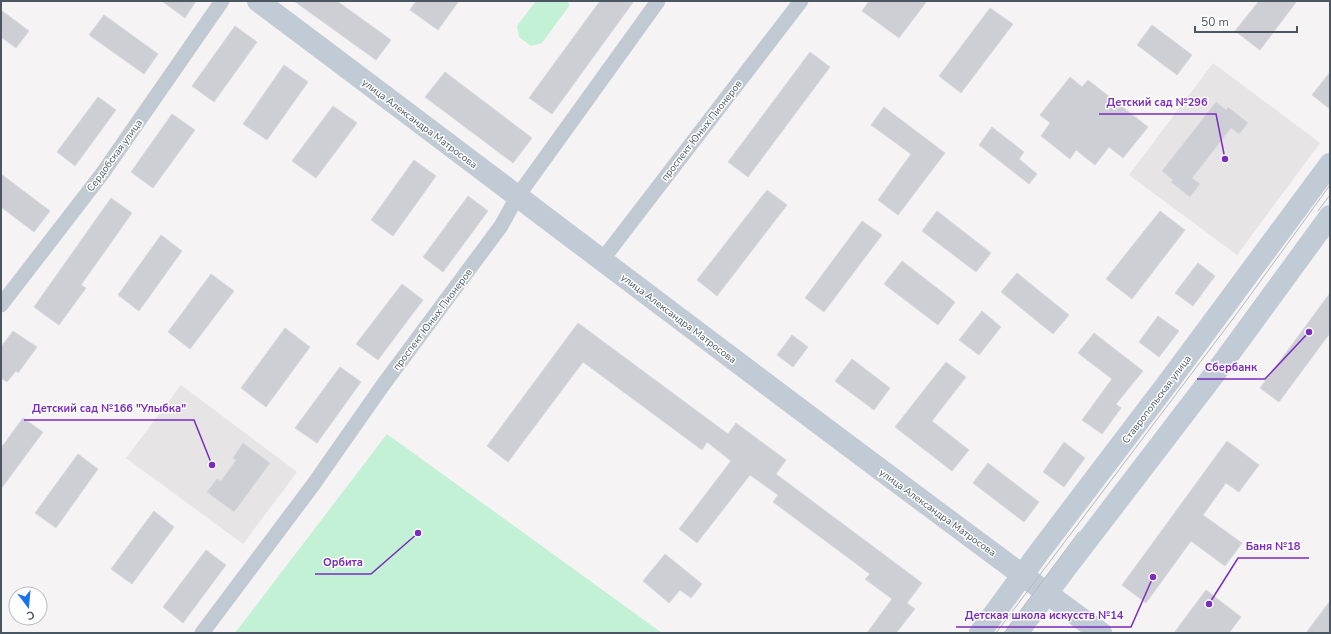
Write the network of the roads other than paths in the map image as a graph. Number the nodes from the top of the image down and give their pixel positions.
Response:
1 (222, 1) edge
2 (258, 1) edge
3 (658, 1) edge
4 (801, 1) edge
5 (1330, 164) edge
6 (517, 197) junction
7 (1330, 216) edge
8 (602, 260) junction
9 (1, 305) edge
10 (1023, 575) junction
11 (1046, 593) junction
12 (202, 633) edge
13 (980, 633) edge
14 (1017, 633) edge
15 (1101, 633) edge

1 - 9 street, Сердобская улица
2 - 6 street, улица Александра Матросова
3 - 6 street, проспект Юных Пионеров
4 - 8 street, проспект Юных Пионеров
5 - 10 street, Ставропольская улица
6 - 8 street, улица Александра Матросова
6 - 12 street, проспект Юных Пионеров
7 - 11 street
8 - 10 street, улица Александра Матросова
10 - 11 street, улица Александра Матросова
10 - 13 street, Ставропольская улица
11 - 14 street
11 - 15 street, улица Александра Матросова

